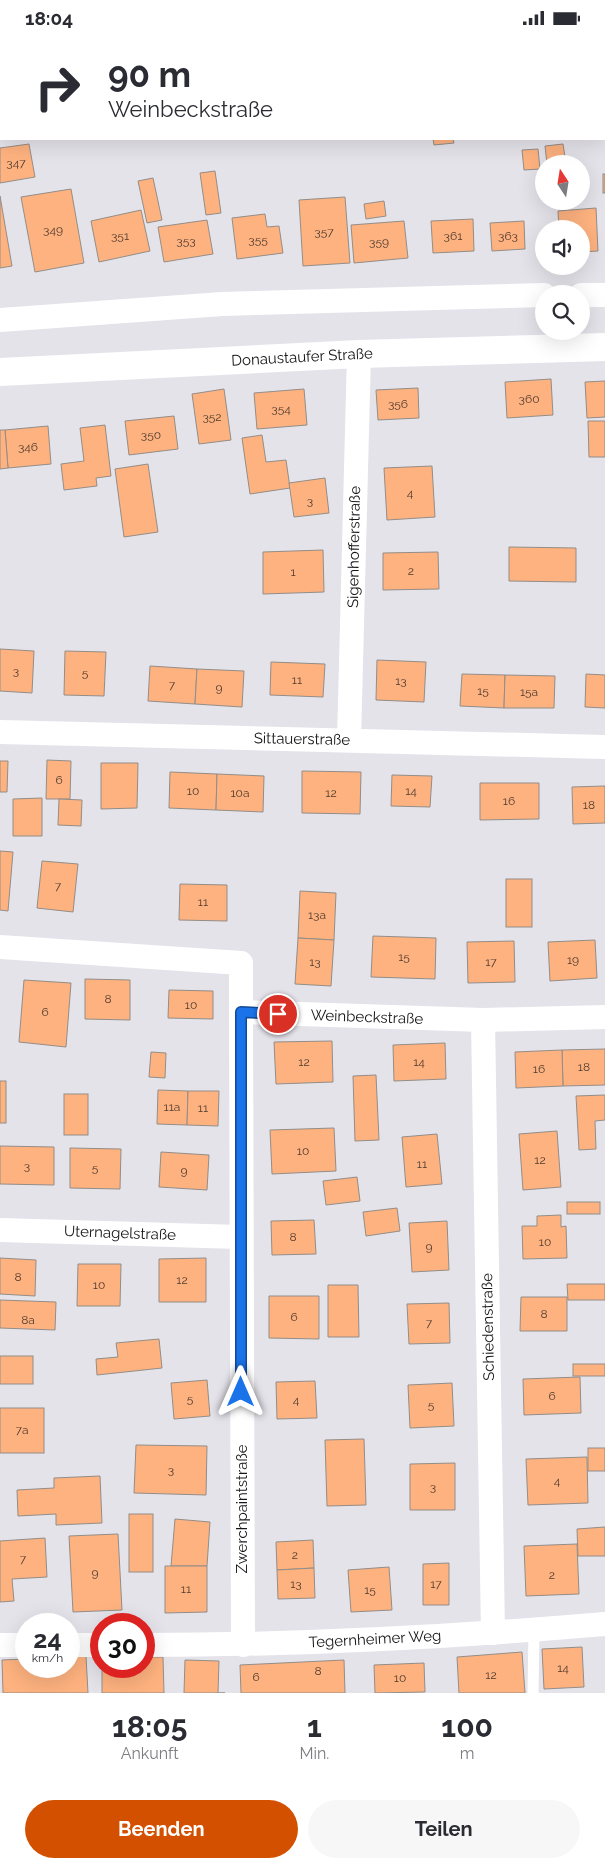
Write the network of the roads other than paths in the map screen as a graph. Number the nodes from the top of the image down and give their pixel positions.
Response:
1 (535, 295) edge
2 (590, 295) edge
3 (605, 295) edge
4 (0, 320) edge
5 (605, 347) edge
6 (359, 354) junction
7 (0, 372) edge
8 (0, 732) edge
9 (349, 741) junction
10 (605, 747) edge
11 (0, 947) edge
12 (241, 1012) junction
13 (605, 1017) edge
14 (483, 1021) junction
15 (0, 1230) edge
16 (240, 1237) junction
17 (605, 1624) edge
18 (534, 1630) junction
19 (493, 1633) junction
20 (0, 1645) edge
21 (15, 1645) edge
22 (155, 1645) edge
23 (244, 1645) junction
24 (534, 1693) edge

1 - 4 street
2 - 3 street
5 - 6 main road, Donaustaufer Straße
6 - 7 main road, Donaustaufer Straße
6 - 9 street, Sigenhofferstraße
8 - 9 street, Sittauerstraße
9 - 10 street, Sittauerstraße
11 - 12 street
12 - 14 street, Weinbeckstraße
12 - 16 street, Zwerchpaintstraße
13 - 14 street, Weinbeckstraße
14 - 19 street, Schiedenstraße
15 - 16 street, Uternagelstraße
16 - 23 street, Zwerchpaintstraße
17 - 18 street, Tegernheimer Weg
18 - 19 street, Tegernheimer Weg
18 - 24 lane
19 - 23 street, Tegernheimer Weg
20 - 21 street
22 - 23 street, Tegernheimer Weg

